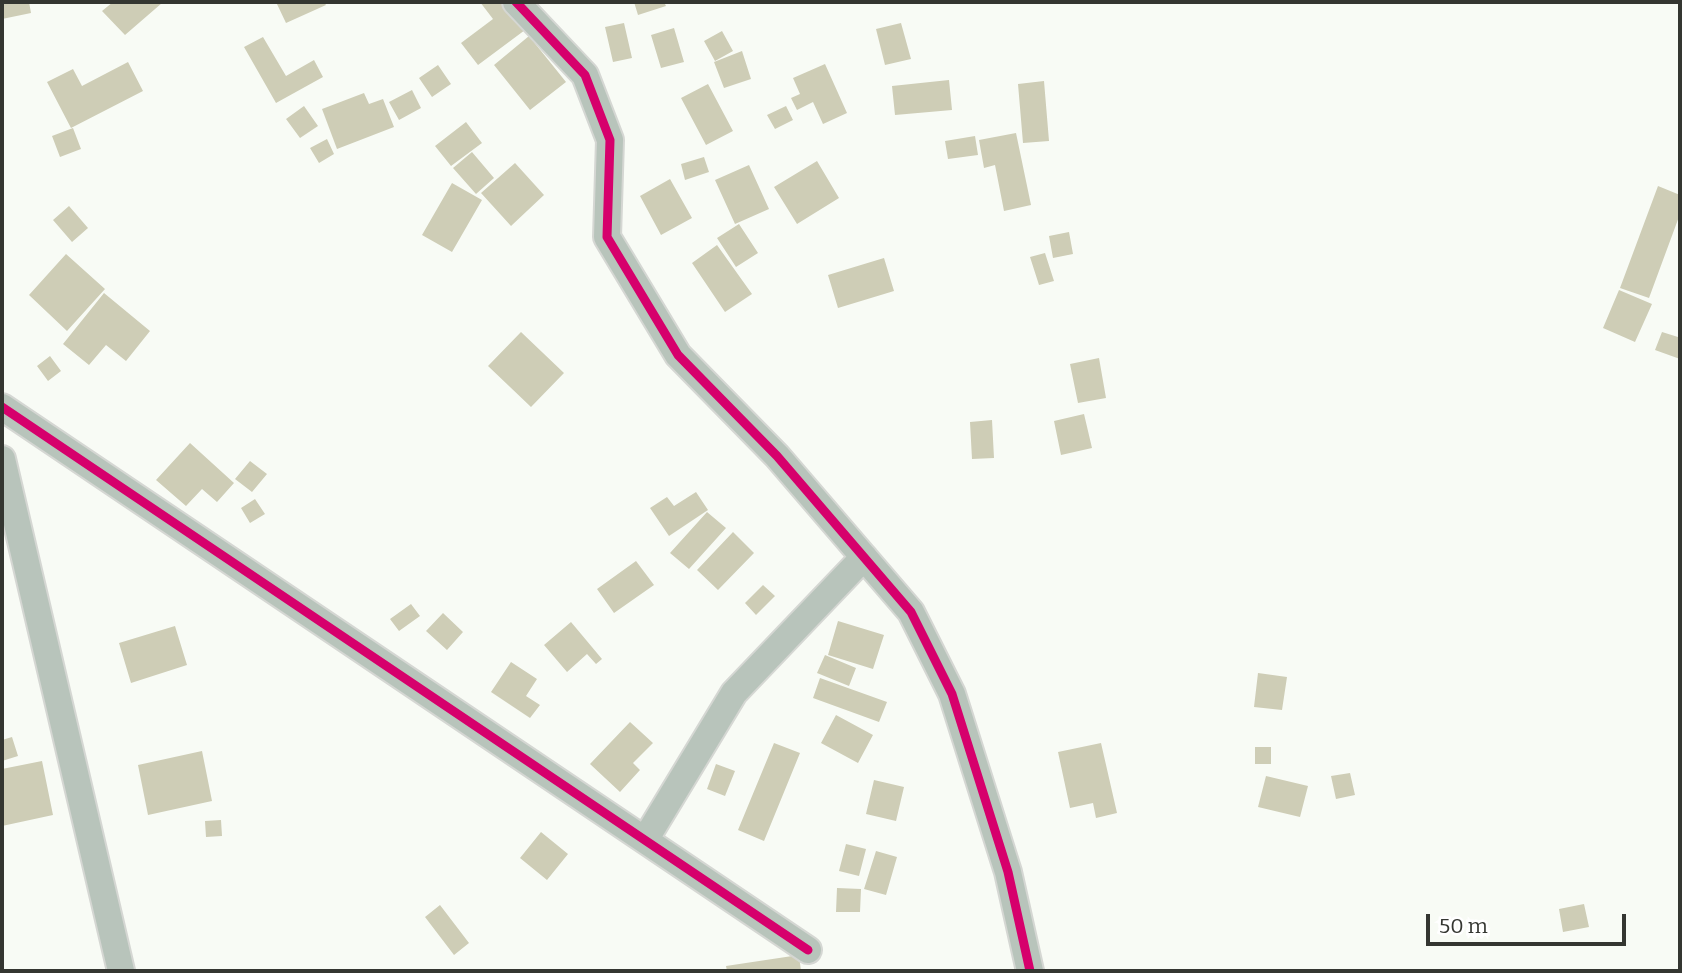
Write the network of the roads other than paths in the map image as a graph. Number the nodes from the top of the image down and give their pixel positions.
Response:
1 (516, 2) edge
2 (2, 407) edge
3 (2, 459) edge
4 (863, 557) junction
5 (645, 840) junction
6 (808, 950) dead end
7 (121, 971) edge
8 (1030, 971) edge

1 - 4 street
2 - 5 street
3 - 7 street
4 - 5 street
4 - 8 street
5 - 6 street

